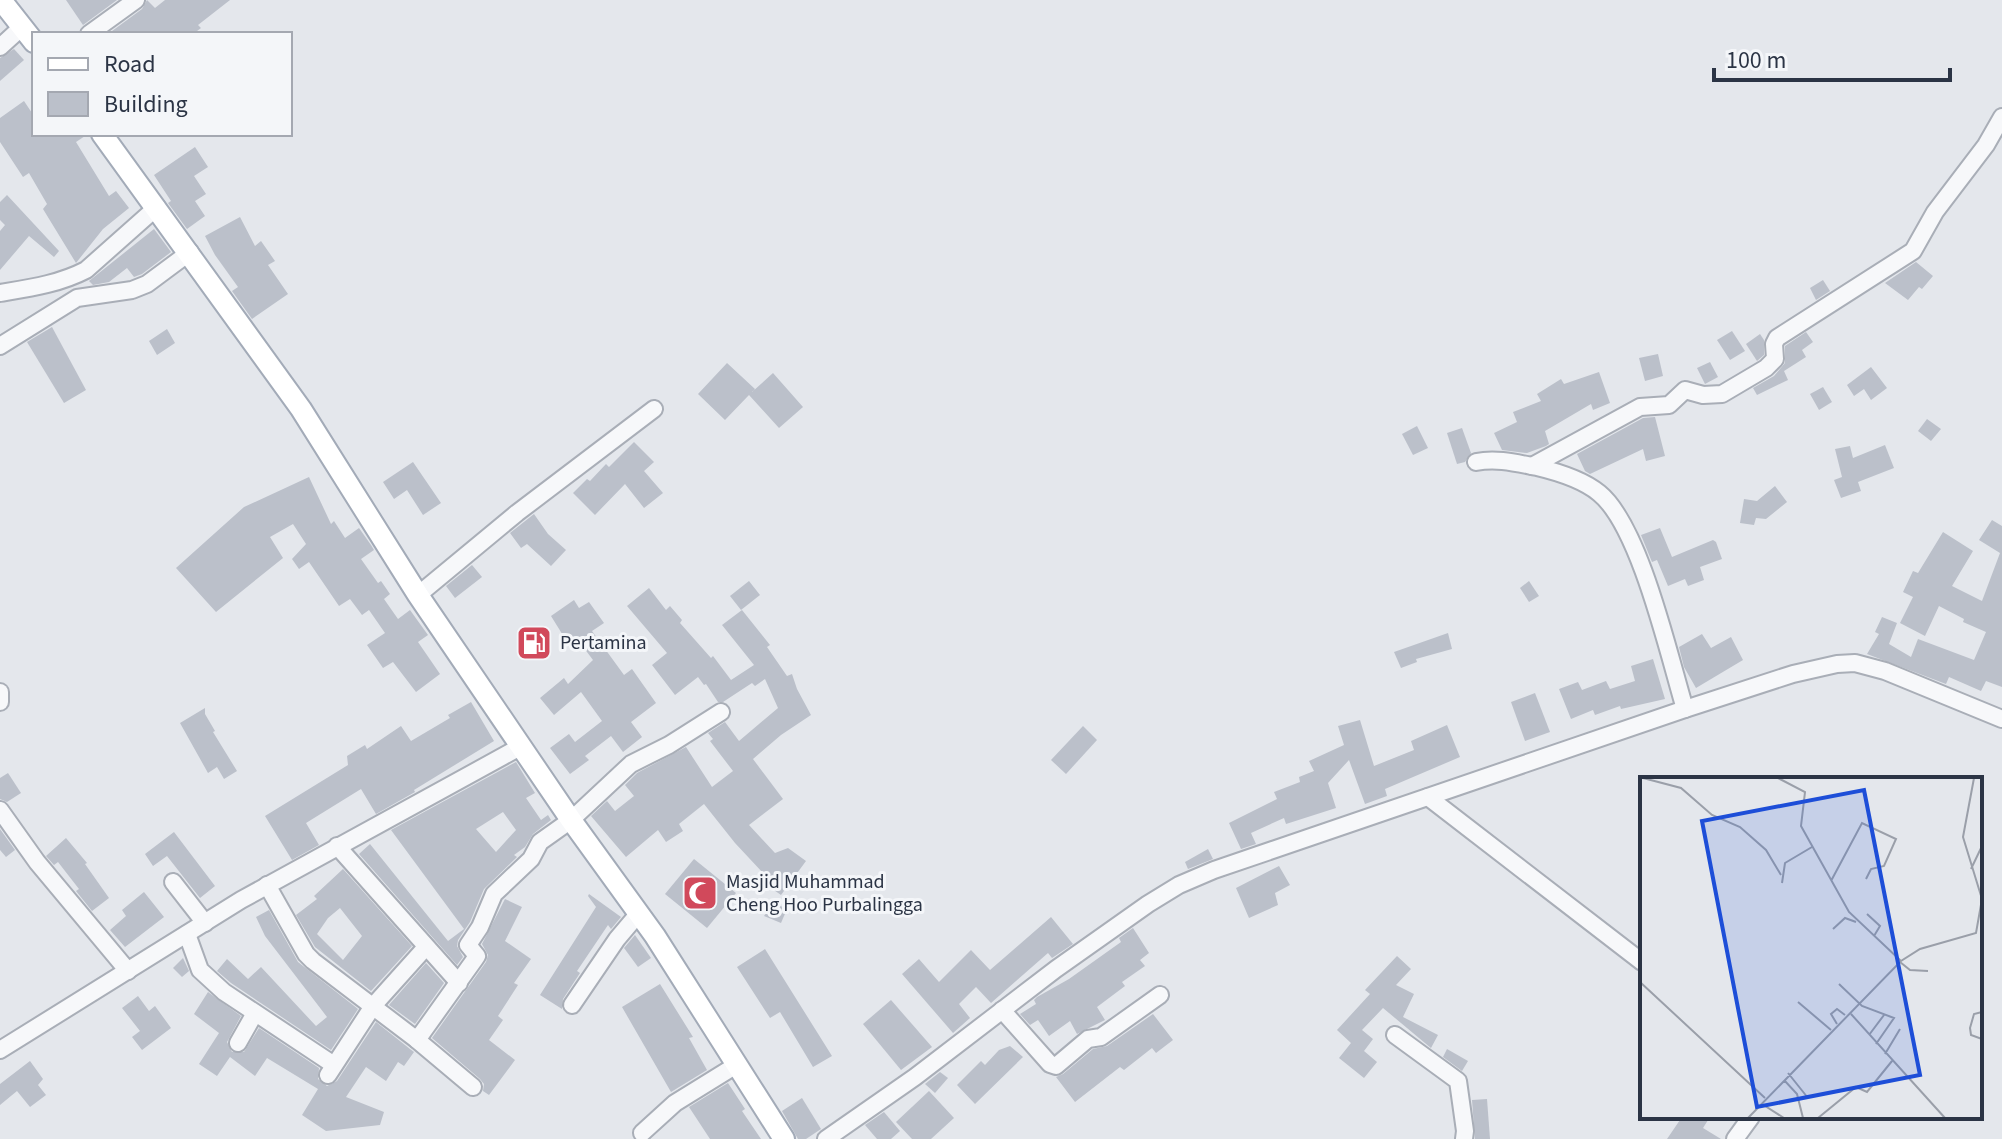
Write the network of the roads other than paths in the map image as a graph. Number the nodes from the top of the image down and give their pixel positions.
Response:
1 (1, 0) edge
2 (136, 0) edge
3 (92, 32) edge
4 (28, 34) edge
5 (0, 47) edge
6 (2002, 117) edge
7 (104, 136) edge
8 (157, 207) junction
9 (190, 252) junction
10 (0, 293) edge
11 (0, 346) edge
12 (654, 409) dead end
13 (1476, 462) dead end
14 (1532, 466) junction
15 (418, 595) junction
16 (0, 692) edge
17 (0, 702) edge
18 (1685, 709) junction
19 (721, 712) dead end
20 (2002, 719) edge
21 (520, 747) junction
22 (1428, 797) junction
23 (0, 810) edge
24 (571, 820) junction
25 (337, 846) junction
26 (173, 882) dead end
27 (267, 885) junction
28 (639, 913) junction
29 (205, 923) junction
30 (187, 934) junction
31 (426, 947) junction
32 (1640, 960) edge
33 (128, 971) junction
34 (459, 983) junction
35 (1160, 995) dead end
36 (572, 1005) dead end
37 (373, 1006) junction
38 (1002, 1010) junction
39 (255, 1013) junction
40 (1395, 1035) dead end
41 (417, 1040) junction
42 (238, 1043) dead end
43 (0, 1050) edge
44 (738, 1064) junction
45 (473, 1087) dead end
46 (1750, 1119) edge
47 (642, 1133) dead end
48 (784, 1139) edge
49 (826, 1139) edge
50 (1464, 1139) edge
51 (1735, 1139) edge

1 - 4 main road
2 - 3 street
4 - 5 street
6 - 14 street
7 - 8 main road
8 - 9 main road
8 - 10 street
9 - 11 street
9 - 15 main road
12 - 15 street
13 - 14 street
14 - 18 street
15 - 21 main road
16 - 17 street
18 - 20 street
18 - 22 street
19 - 24 street
21 - 24 main road
21 - 25 street
22 - 32 street
22 - 38 street
23 - 33 street
24 - 28 main road
24 - 34 street
25 - 27 street
25 - 31 street
26 - 29 street
27 - 29 street
27 - 37 street
28 - 36 street
28 - 44 main road
29 - 30 street
30 - 33 street
30 - 39 street
31 - 34 street
31 - 37 street
33 - 43 street
34 - 41 street
35 - 38 street
37 - 39 street
37 - 41 street
38 - 49 street
39 - 42 street
40 - 50 street
41 - 45 street
44 - 47 street
44 - 48 main road
46 - 51 street

